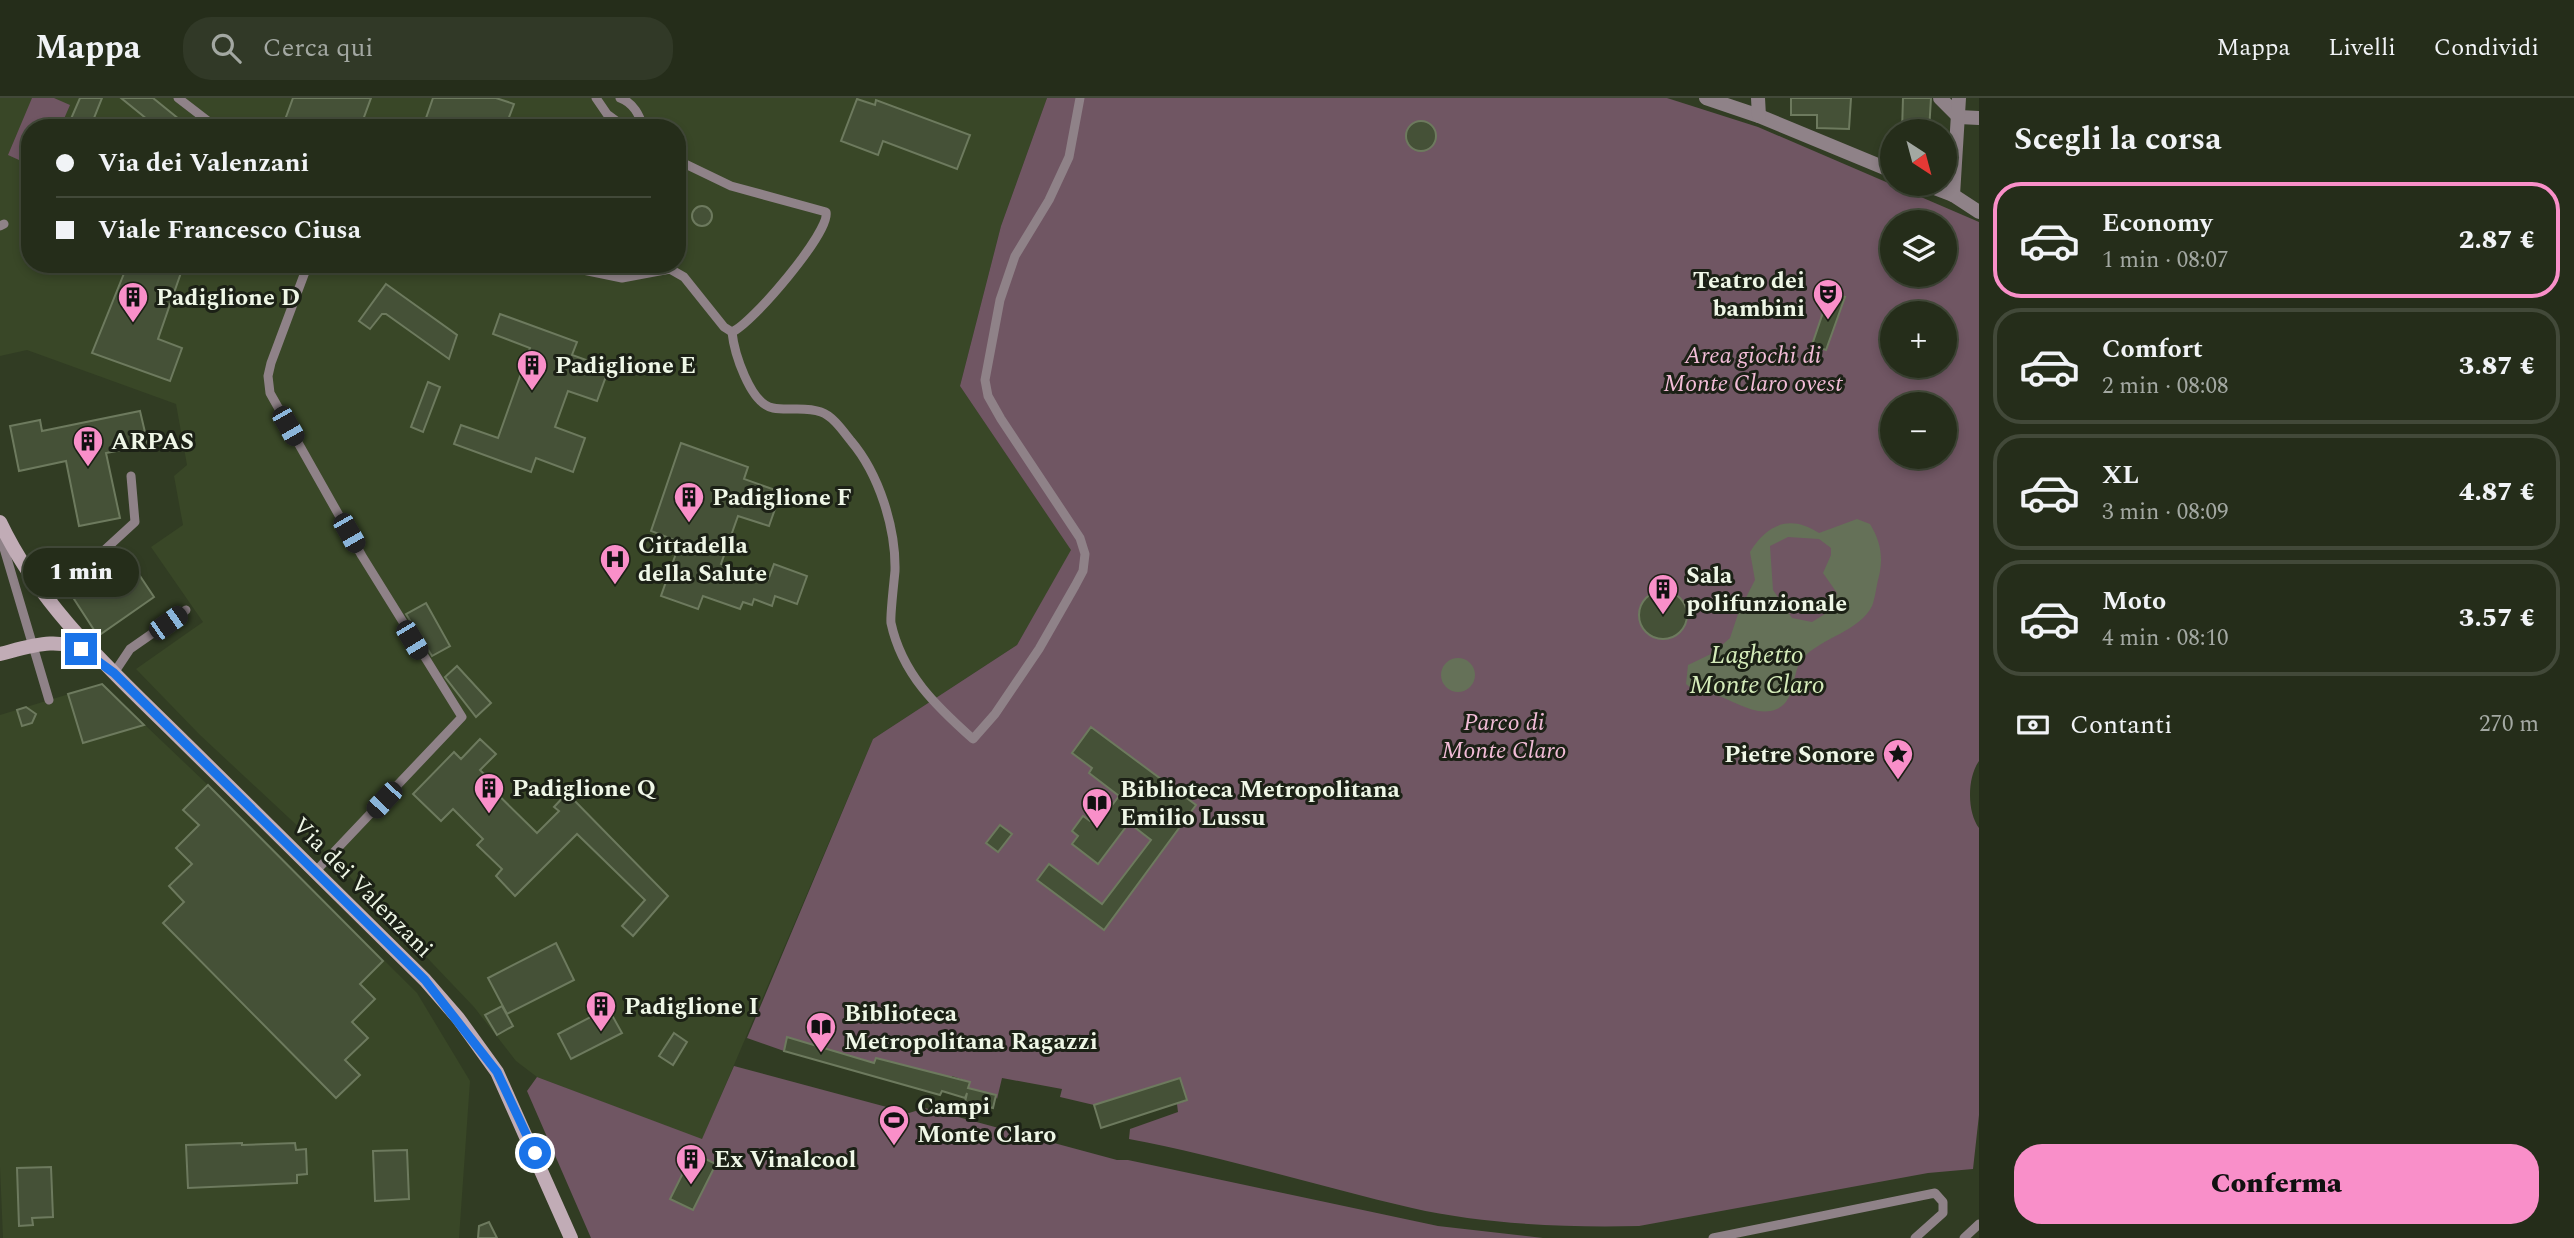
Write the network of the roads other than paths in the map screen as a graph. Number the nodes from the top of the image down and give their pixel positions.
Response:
1 (178, 98) edge
2 (596, 98) edge
3 (620, 98) edge
4 (1080, 98) edge
5 (1706, 98) edge
6 (1758, 98) edge
7 (1940, 98) edge
8 (1959, 98) edge
9 (1759, 116) junction
10 (1959, 117) junction
11 (1979, 118) edge
12 (205, 119) edge
13 (614, 119) edge
14 (641, 119) edge
15 (1957, 143) edge
16 (686, 164) edge
17 (1880, 166) edge
18 (1955, 196) edge
19 (1979, 212) edge
20 (305, 273) edge
21 (598, 273) edge
22 (649, 273) edge
23 (677, 273) edge
24 (732, 332) junction
25 (131, 476) dead end
26 (0, 522) edge
27 (0, 535) edge
28 (48, 601) junction
29 (186, 610) dead end
30 (33, 646) junction
31 (0, 654) edge
32 (114, 673) junction
33 (49, 700) dead end
34 (315, 872) junction
35 (1979, 1224) edge
36 (571, 1238) edge
37 (1713, 1238) edge
38 (1915, 1238) edge
39 (1964, 1238) edge

1 - 12 lane
2 - 13 lane
3 - 14 lane
4 - 24 lane
5 - 9 street
6 - 9 street
7 - 10 street
8 - 10 street
9 - 17 street
10 - 11 street
10 - 15 street
16 - 24 lane
18 - 19 street
20 - 34 lane
21 - 22 lane
23 - 24 lane
25 - 28 lane
26 - 28 street, Via dei Valenzani
27 - 30 lane
28 - 32 street, Via dei Valenzani
29 - 32 lane
30 - 31 street
30 - 32 street
30 - 33 lane
32 - 34 street, Via dei Valenzani
34 - 36 street, Via dei Valenzani
35 - 39 lane
37 - 38 lane

